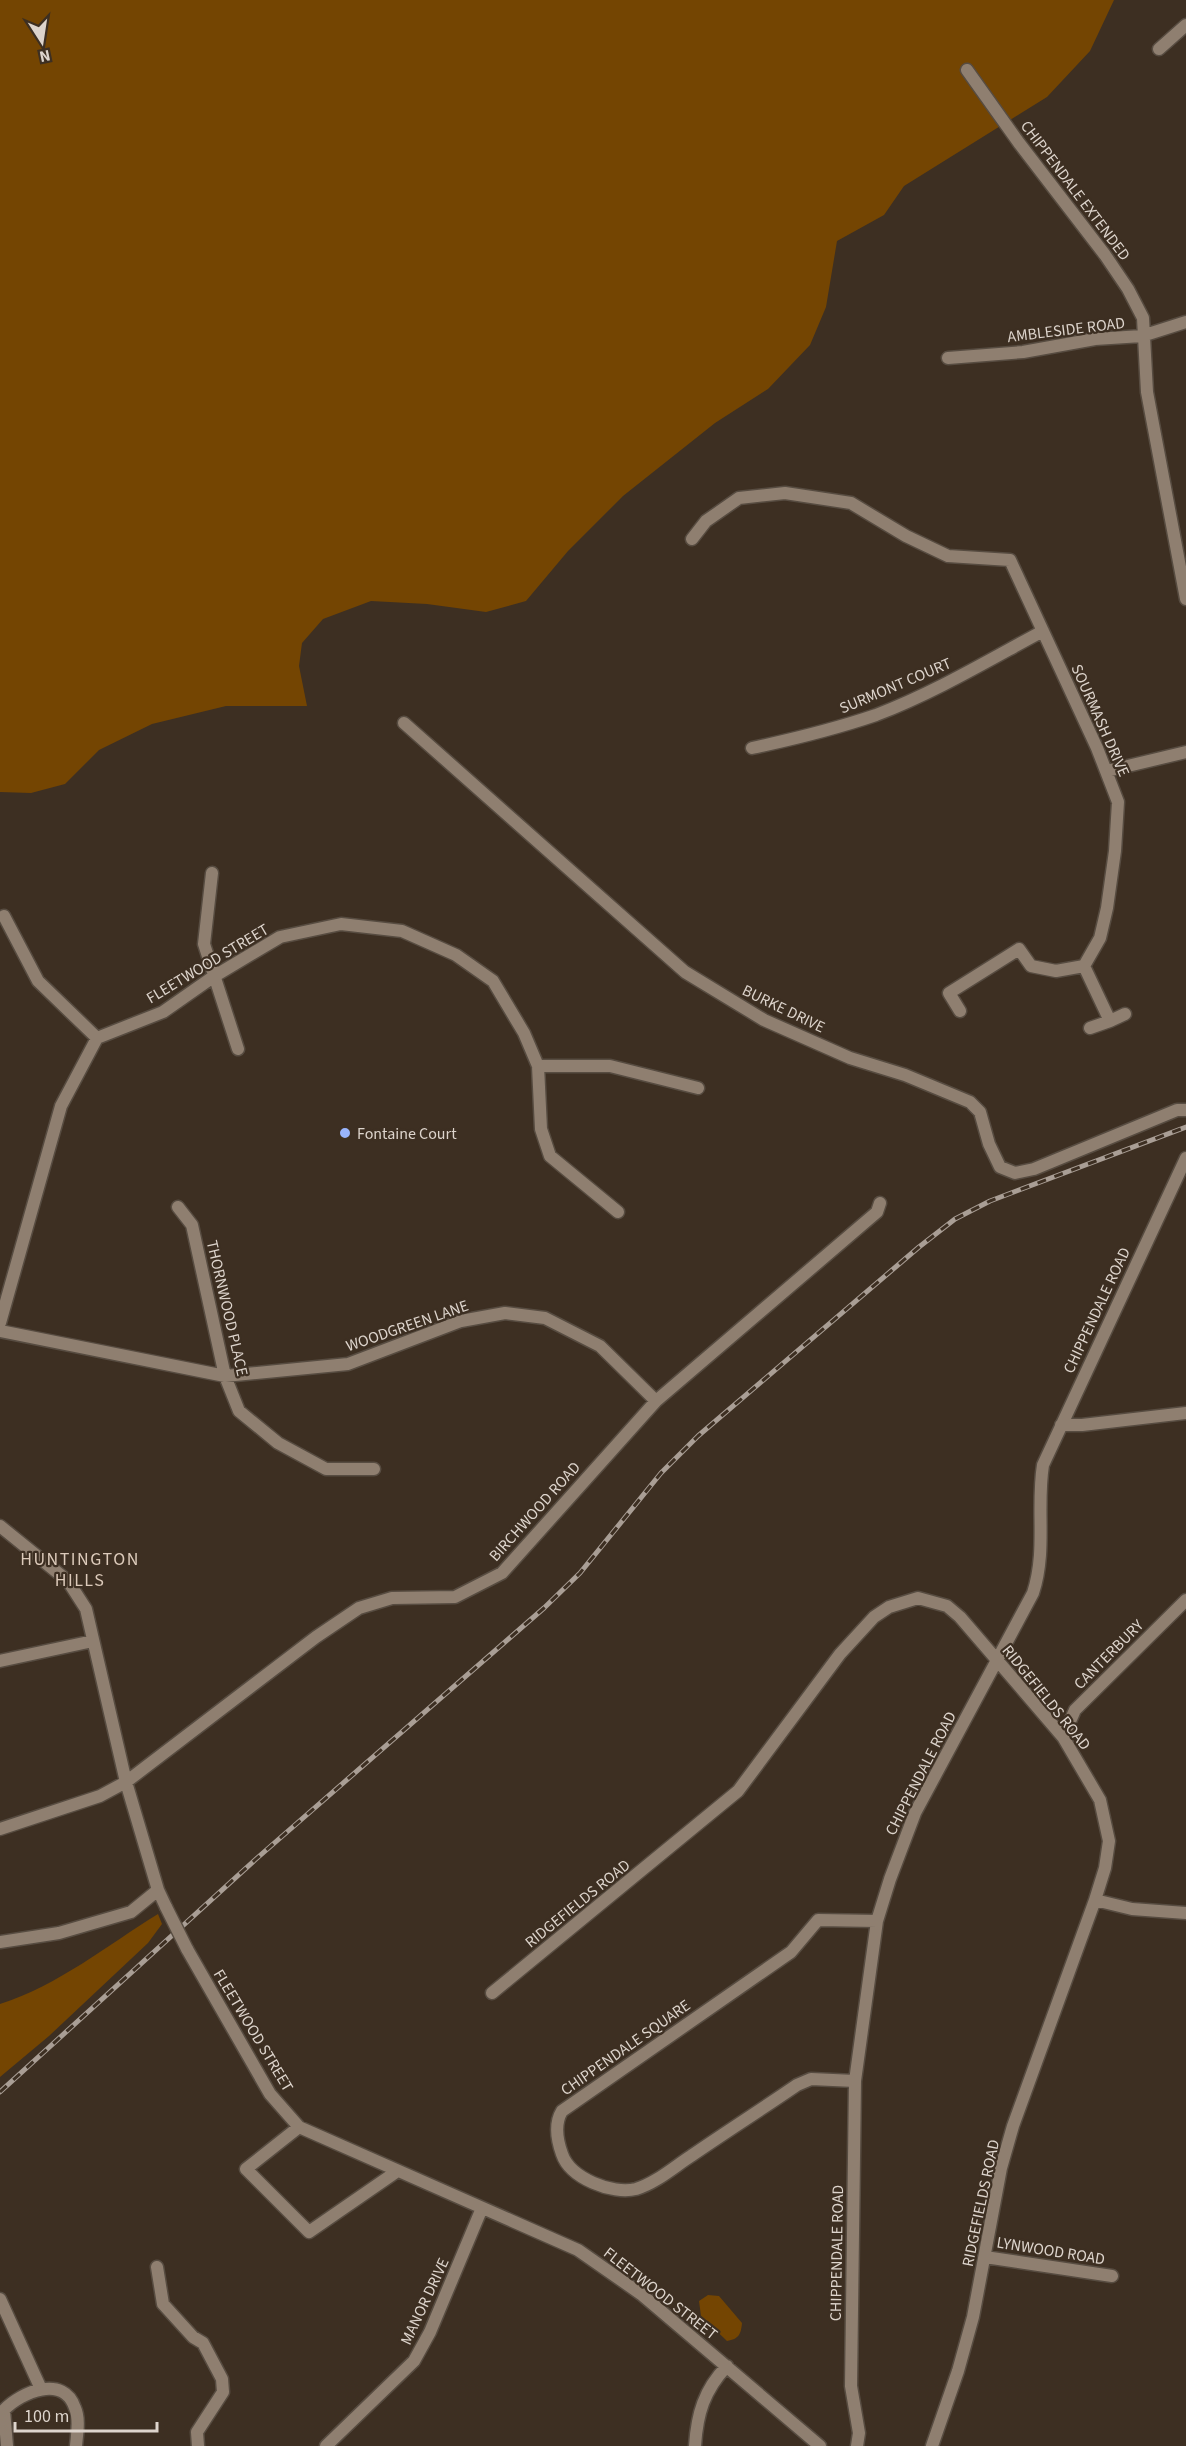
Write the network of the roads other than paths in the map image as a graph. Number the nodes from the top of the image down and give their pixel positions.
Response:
1 (1186, 25) edge
2 (1159, 49) dead end
3 (967, 70) dead end
4 (1186, 322) edge
5 (1142, 336) junction
6 (948, 358) dead end
7 (692, 539) dead end
8 (1181, 551) edge
9 (1186, 599) edge
10 (1043, 631) junction
11 (404, 723) dead end
12 (752, 748) dead end
13 (1186, 752) edge
14 (1107, 771) junction
15 (212, 873) dead end
16 (4, 916) dead end
17 (1084, 966) junction
18 (213, 977) junction
19 (960, 1011) dead end
20 (1125, 1014) dead end
21 (1110, 1021) junction
22 (1089, 1028) dead end
23 (97, 1038) junction
24 (238, 1049) dead end
25 (538, 1066) junction
26 (698, 1088) dead end
27 (1186, 1110) edge
28 (1186, 1158) edge
29 (880, 1203) dead end
30 (178, 1207) dead end
31 (618, 1212) dead end
32 (0, 1323) edge
33 (0, 1330) edge
34 (225, 1376) junction
35 (656, 1401) junction
36 (1186, 1413) edge
37 (1061, 1425) junction
38 (374, 1469) dead end
39 (0, 1526) edge
40 (1186, 1600) edge
41 (93, 1641) junction
42 (0, 1661) edge
43 (996, 1662) junction
44 (1063, 1737) junction
45 (126, 1782) junction
46 (0, 1829) edge
47 (158, 1890) junction
48 (1095, 1900) junction
49 (1186, 1913) edge
50 (877, 1921) junction
51 (0, 1942) edge
52 (492, 1993) dead end
53 (855, 2080) junction
54 (299, 2127) junction
55 (396, 2172) junction
56 (483, 2208) junction
57 (985, 2257) junction
58 (157, 2267) dead end
59 (1112, 2276) dead end
60 (0, 2299) edge
61 (727, 2366) junction
62 (41, 2389) junction
63 (2, 2409) edge
64 (7, 2446) edge
65 (76, 2446) edge
66 (198, 2446) edge
67 (326, 2446) edge
68 (695, 2446) edge
69 (820, 2446) edge
70 (857, 2446) edge
71 (932, 2446) edge

1 - 2 street
3 - 5 street, CHIPPENDALE EXTENDED
4 - 5 street, AMBLESIDE ROAD
5 - 6 street, AMBLESIDE ROAD
5 - 8 street
7 - 10 street, SOURMASH DRIVE
8 - 9 street
10 - 12 street, SURMONT COURT
10 - 14 street, SOURMASH DRIVE
11 - 27 street, BURKE DRIVE
13 - 14 street
14 - 17 street, SOURMASH DRIVE
15 - 18 street
16 - 23 street
17 - 19 street
17 - 21 street
18 - 23 street, FLEETWOOD STREET
18 - 24 street
18 - 25 street, FLEETWOOD STREET
20 - 21 street
21 - 22 street
23 - 32 street
25 - 26 street
25 - 31 street, FLEETWOOD STREET
28 - 37 street, CHIPPENDALE ROAD
29 - 35 street, BIRCHWOOD ROAD
30 - 34 street, THORNWOOD PLACE
33 - 34 street, WOODGREEN LANE
34 - 35 street, WOODGREEN LANE
34 - 38 street, THORNWOOD PLACE
35 - 45 street, BIRCHWOOD ROAD
36 - 37 street
37 - 43 street, CHIPPENDALE ROAD
39 - 41 street, FLEETWOOD STREET
40 - 44 street, CANTERBURY
41 - 42 street
41 - 45 street, FLEETWOOD STREET
43 - 44 street, RIDGEFIELDS ROAD
43 - 50 street, CHIPPENDALE ROAD
43 - 52 street, RIDGEFIELDS ROAD
44 - 48 street, RIDGEFIELDS ROAD
45 - 46 street, BIRCHWOOD ROAD
45 - 47 street, FLEETWOOD STREET
47 - 51 street
47 - 54 street, FLEETWOOD STREET, bridge
48 - 49 street
48 - 57 street, RIDGEFIELDS ROAD
50 - 53 street, CHIPPENDALE ROAD
50 - 53 street, CHIPPENDALE SQUARE
53 - 70 street, CHIPPENDALE ROAD
54 - 55 street, FLEETWOOD STREET
54 - 55 street
55 - 56 street, FLEETWOOD STREET
56 - 61 street, FLEETWOOD STREET
56 - 67 street, MANOR DRIVE
57 - 59 street, LYNWOOD ROAD
57 - 71 street, RIDGEFIELDS ROAD
58 - 66 street
60 - 62 street
61 - 68 street
61 - 69 street, FLEETWOOD STREET
62 - 63 street
62 - 65 street
63 - 64 street

